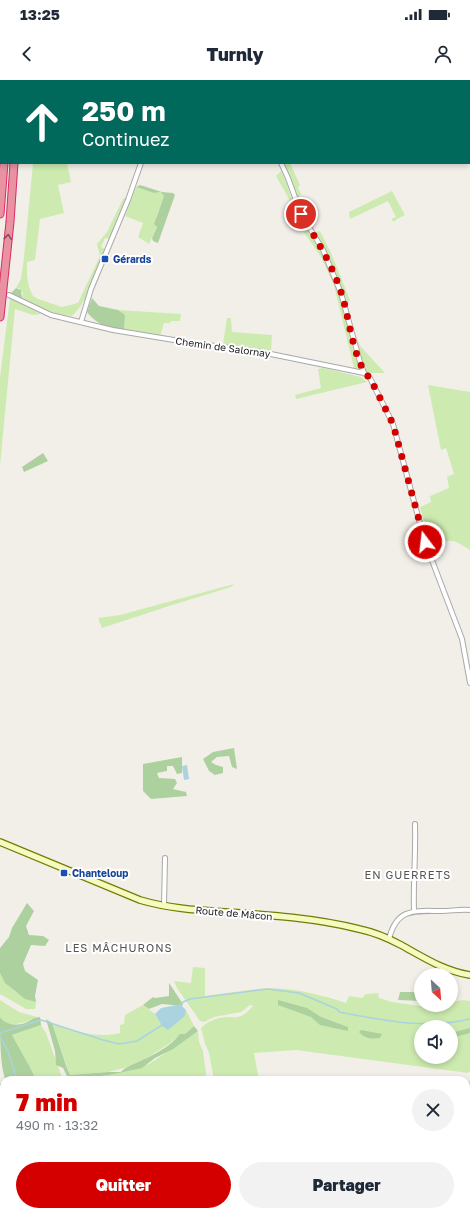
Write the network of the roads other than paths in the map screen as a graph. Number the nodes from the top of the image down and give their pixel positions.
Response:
1 (4, 164) edge
2 (14, 164) edge
3 (141, 164) edge
4 (281, 164) edge
5 (0, 214) edge
6 (9, 295) dead end
7 (0, 317) edge
8 (81, 322) junction
9 (364, 373) junction
10 (470, 683) edge
11 (415, 824) dead end
12 (0, 842) edge
13 (165, 858) dead end
14 (164, 906) junction
15 (470, 910) edge
16 (414, 911) junction
17 (389, 939) junction
18 (470, 975) edge

1 - 5 highway
7 -> 2 highway
3 - 8 street
4 - 9 street
6 - 8 street, Chemin de Salornay
8 - 9 street, Chemin de Salornay
9 - 10 street
11 - 16 street
12 - 14 street, Route de Mâcon
13 - 14 street
14 - 17 street, Route de Mâcon
15 - 16 street
16 - 17 street
17 - 18 street, Route de Mâcon

